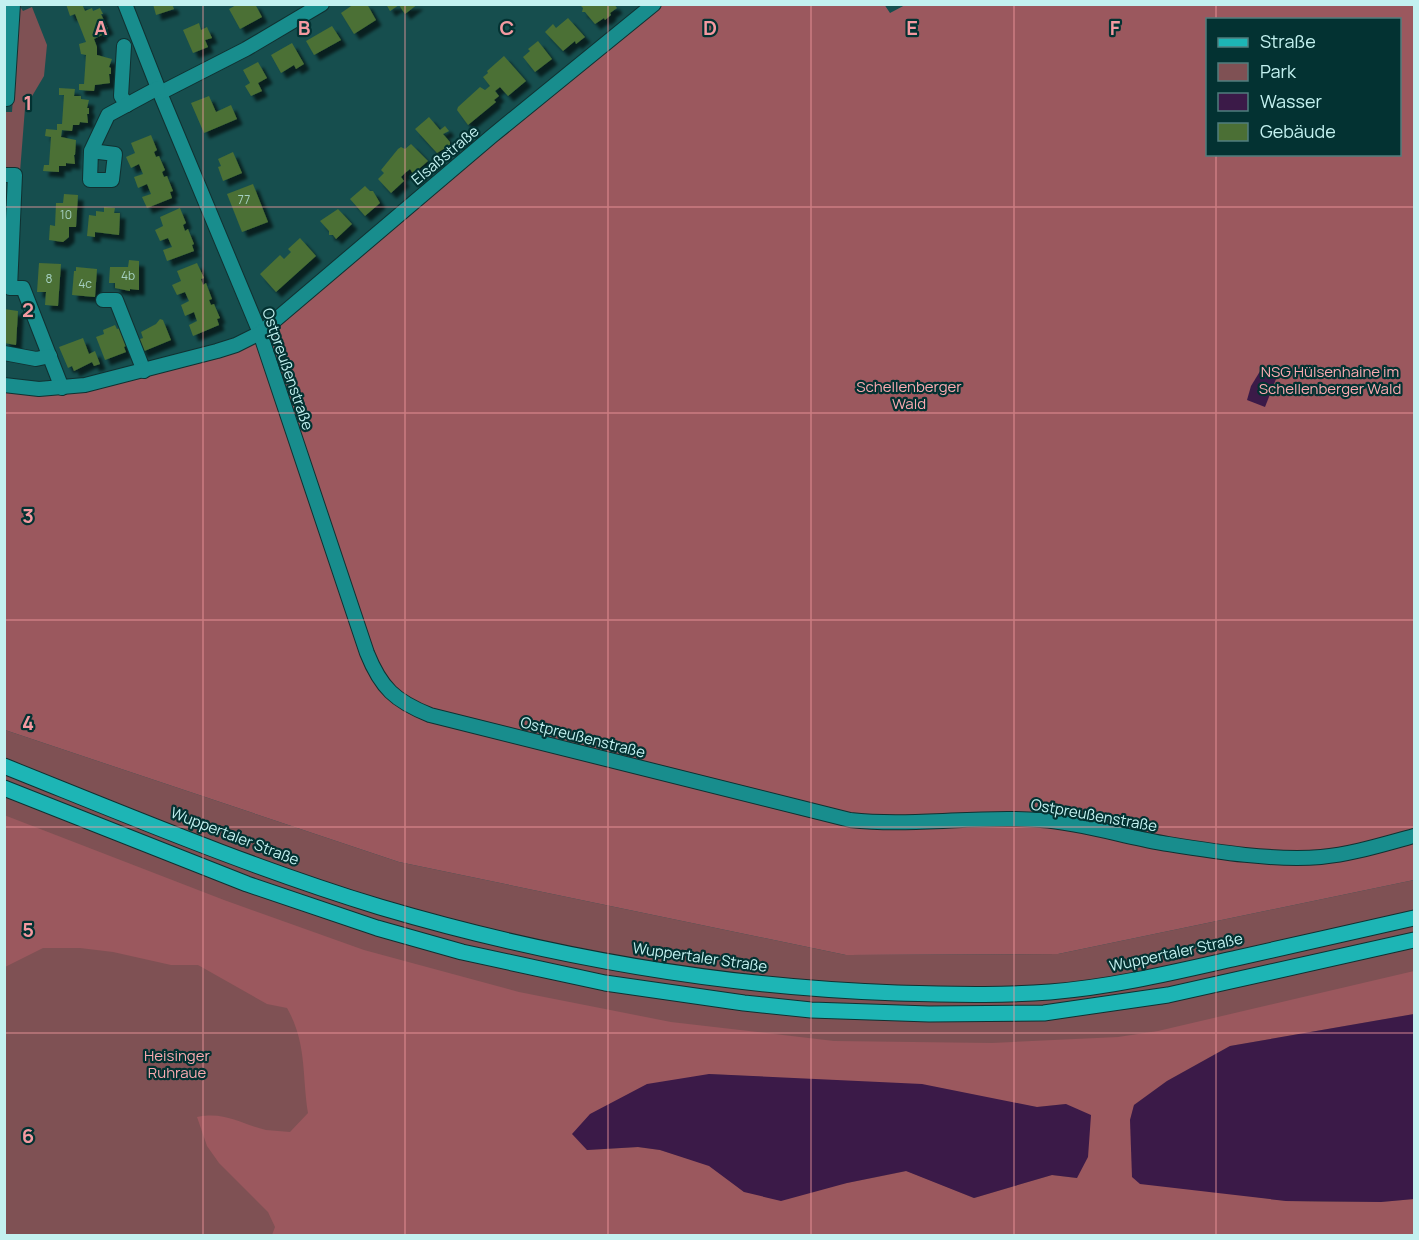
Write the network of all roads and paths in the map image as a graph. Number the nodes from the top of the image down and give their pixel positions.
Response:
1 (13, 4) edge
2 (125, 4) edge
3 (322, 4) edge
4 (654, 4) edge
5 (124, 46) dead end
6 (159, 90) junction
7 (4, 99) edge
8 (127, 105) junction
9 (91, 151) dead end
10 (4, 175) edge
11 (9, 205) edge
12 (7, 287) edge
13 (103, 300) dead end
14 (260, 333) junction
15 (4, 353) edge
16 (50, 356) junction
17 (144, 371) junction
18 (4, 385) edge
19 (62, 388) junction
20 (4, 766) edge
21 (4, 788) edge
22 (1414, 836) edge
23 (1414, 918) edge
24 (1414, 940) edge

1 - 7 street
2 - 6 street, Ostpreußenstraße
3 - 6 street
4 - 14 street, Elsaßstraße
5 - 8 street
6 - 8 street
6 - 14 street, Ostpreußenstraße
8 - 9 street
10 - 11 street
11 - 12 street
12 - 16 street
13 - 17 street
14 - 17 street, Elsaßstraße
14 - 22 street, Ostpreußenstraße
15 - 16 street
16 - 19 street
17 - 19 street, Elsaßstraße
18 - 19 street, Elsaßstraße
20 - 23 main road, Wuppertaler Straße
21 - 24 main road

